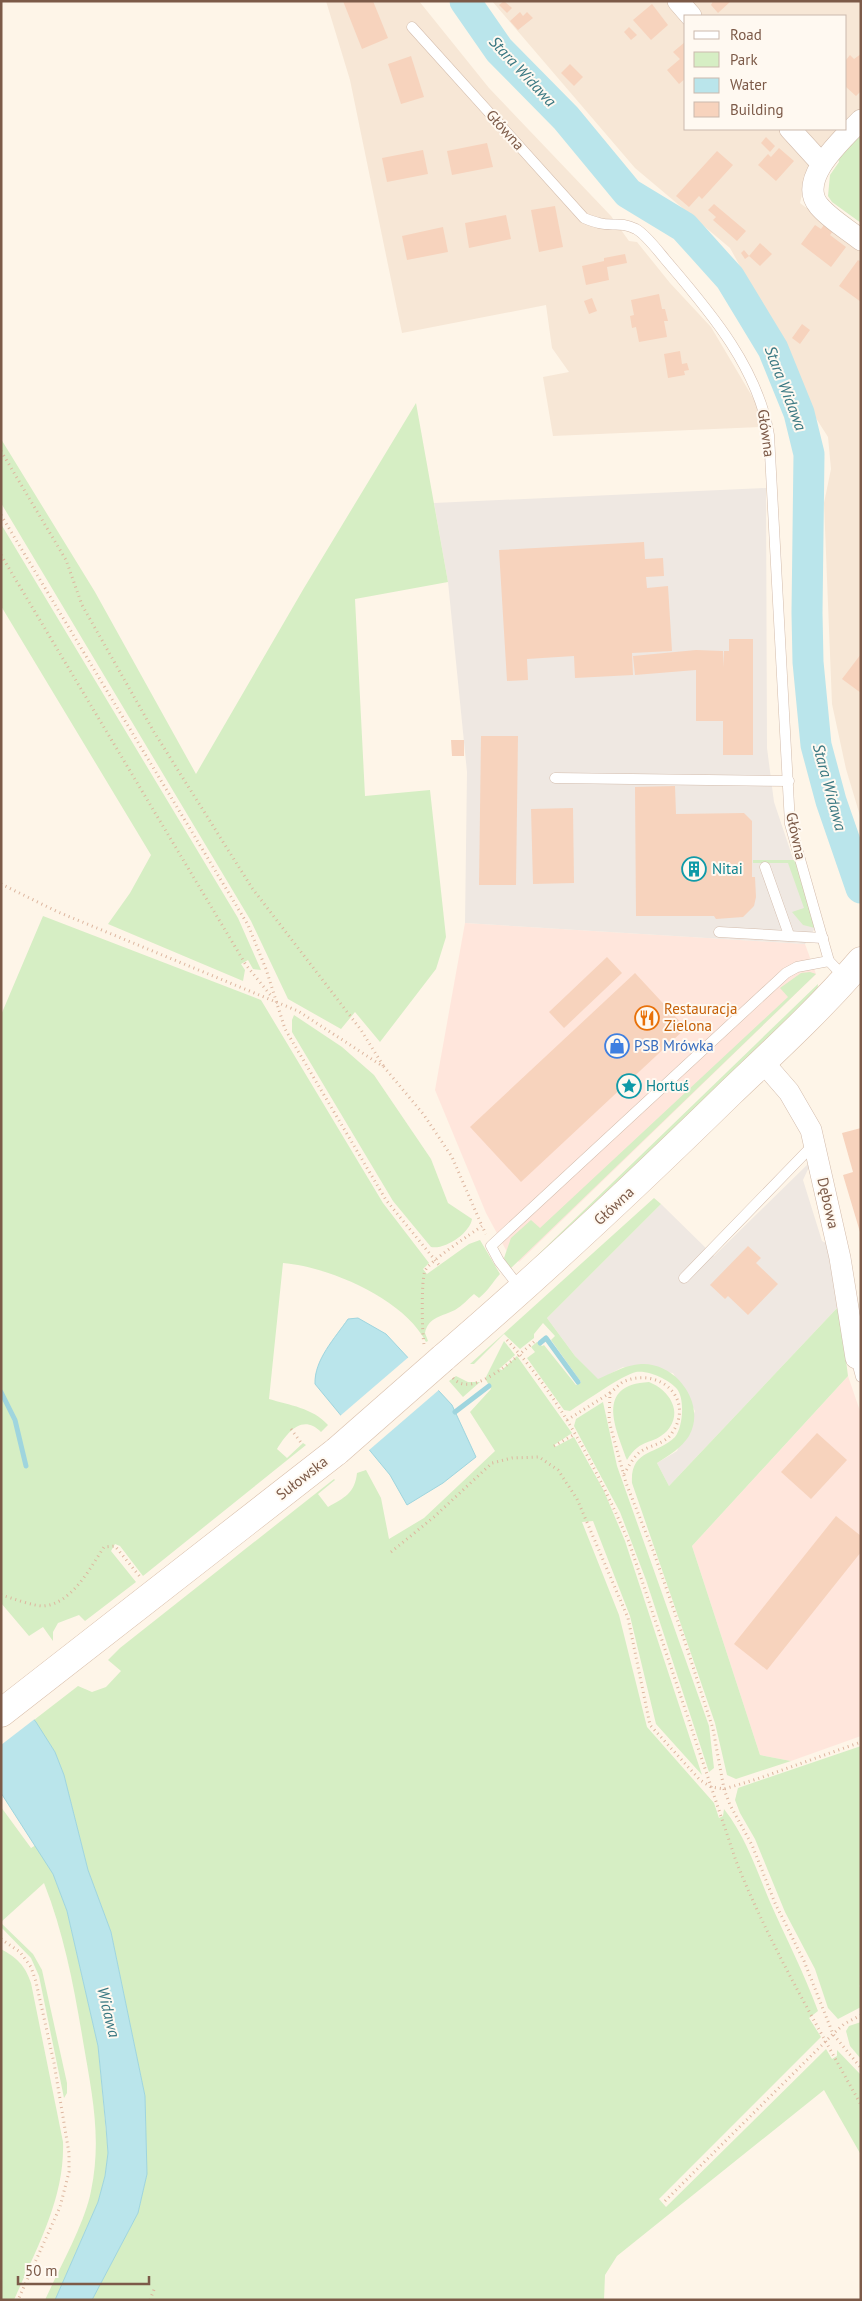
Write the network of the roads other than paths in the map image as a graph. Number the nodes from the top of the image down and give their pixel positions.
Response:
1 (678, 1) edge
2 (690, 15) edge
3 (412, 27) dead end
4 (861, 120) edge
5 (791, 130) edge
6 (821, 163) junction
7 (861, 240) edge
8 (555, 778) dead end
9 (789, 781) junction
10 (765, 867) dead end
11 (718, 932) dead end
12 (789, 935) junction
13 (823, 938) junction
14 (845, 967) edge
15 (763, 1062) junction
16 (815, 1143) junction
17 (684, 1278) dead end
18 (525, 1287) junction
19 (858, 1368) edge
20 (1, 1713) edge

1 - 2 street
3 - 9 lane, Główna
4 - 6 street
5 - 6 street
6 - 7 street
8 - 9 lane
9 - 13 lane, Główna
10 - 12 lane
11 - 12 lane
12 - 13 lane
13 - 14 lane, Główna
14 - 15 main road, Główna
14 - 18 lane
15 - 16 street, Dębowa
15 - 18 main road, Główna
16 - 17 lane
16 - 19 street, Dębowa
18 - 20 main road, Sułowska, bridge

